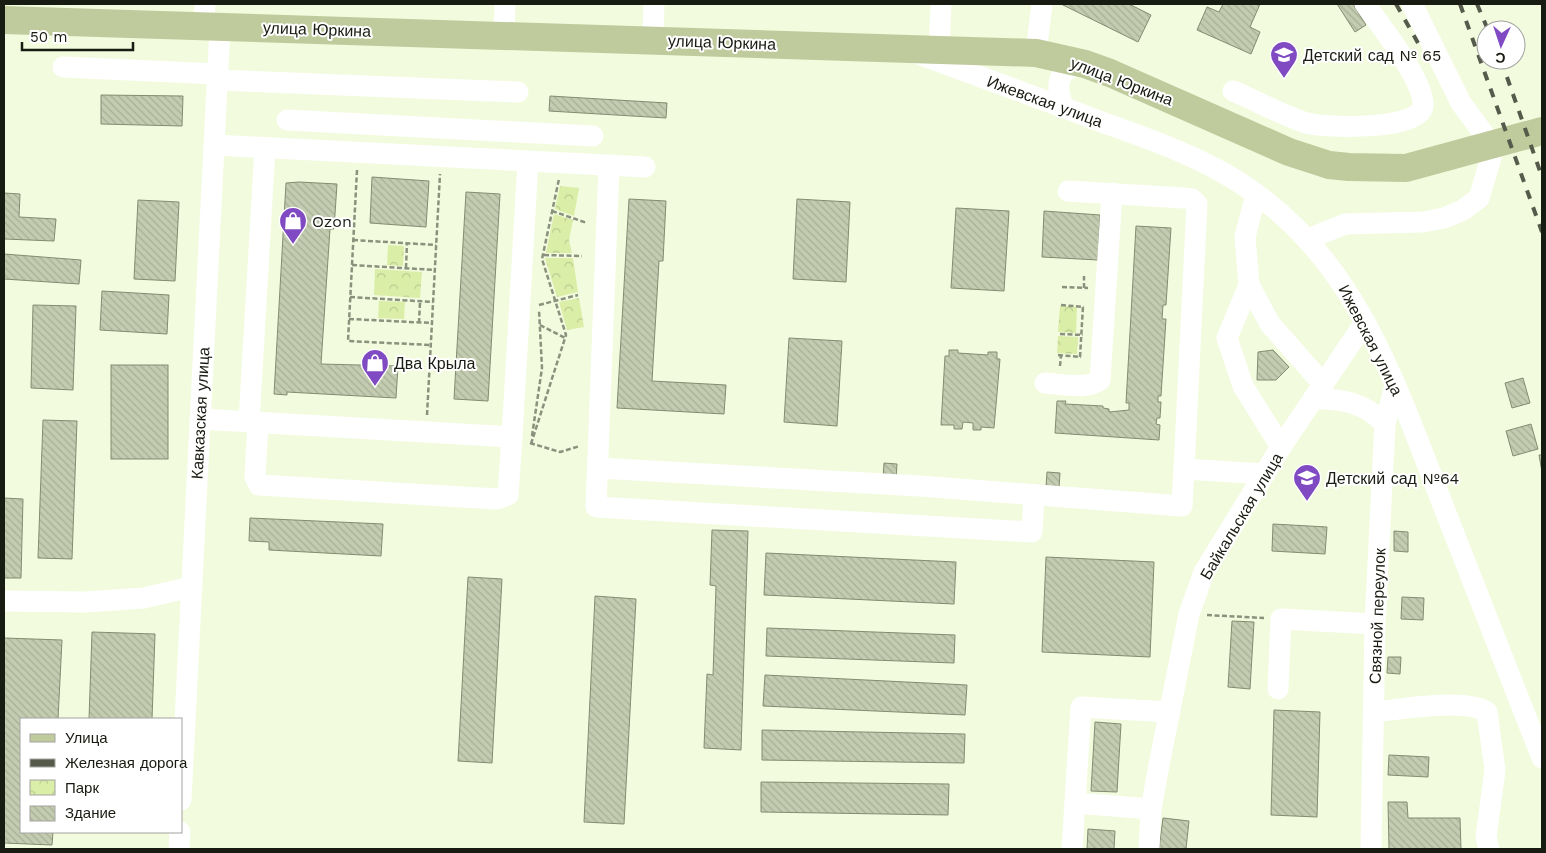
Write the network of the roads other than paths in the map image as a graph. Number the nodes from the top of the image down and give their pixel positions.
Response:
1 (505, 4) edge
2 (654, 4) edge
3 (941, 4) edge
4 (1042, 4) edge
5 (1365, 4) edge
6 (1412, 4) edge
7 (11, 15) edge
8 (209, 19) edge
9 (504, 35) junction
10 (653, 39) junction
11 (902, 48) junction
12 (939, 49) junction
13 (1036, 53) junction
14 (1086, 64) junction
15 (63, 67) dead end
16 (1411, 71) junction
17 (218, 77) junction
18 (1451, 82) junction
19 (1233, 91) dead end
20 (518, 92) dead end
21 (1461, 103) junction
22 (1064, 108) junction
23 (1423, 108) junction
24 (288, 120) dead end
25 (403, 126) junction
26 (1542, 130) edge
27 (568, 134) junction
28 (593, 136) dead end
29 (214, 145) junction
30 (264, 148) junction
31 (402, 155) junction
32 (528, 161) junction
33 (563, 163) junction
34 (610, 166) junction
35 (645, 167) dead end
36 (1068, 191) dead end
37 (1112, 193) junction
38 (1256, 194) junction
39 (1308, 239) junction
40 (1249, 285) junction
41 (1365, 322) junction
42 (1045, 383) dead end
43 (1395, 385) junction
44 (1318, 392) junction
45 (200, 419) junction
46 (253, 422) junction
47 (1385, 424) junction
48 (518, 440) junction
49 (1281, 447) junction
50 (598, 468) junction
51 (1184, 469) junction
52 (1265, 474) junction
53 (1034, 495) junction
54 (191, 587) junction
55 (4, 600) edge
56 (1374, 624) junction
57 (1278, 689) dead end
58 (1170, 712) junction
59 (1374, 712) junction
60 (1542, 758) edge
61 (182, 779) edge
62 (1075, 803) junction
63 (1151, 809) junction
64 (180, 833) edge
65 (179, 849) edge
66 (1072, 849) edge
67 (1148, 849) edge
68 (1371, 849) edge
69 (1489, 849) edge

1 - 9 street
2 - 10 street
3 - 12 street
4 - 13 street
5 - 16 street
6 - 18 street
7 - 8 main road, улица Юркина
8 - 9 main road, улица Юркина
8 - 17 street, Кавказская улица
9 - 10 main road, улица Юркина
10 - 11 main road, улица Юркина
11 - 12 main road, улица Юркина
11 - 22 street, Ижевская улица
12 - 13 main road, улица Юркина
13 - 14 main road, улица Юркина
14 - 22 street
14 - 26 main road, улица Юркина
15 - 17 street
16 - 18 street
16 - 23 street
17 - 20 street
17 - 29 street, Кавказская улица
18 - 21 street
19 - 23 street
21 - 23 street
21 - 39 street
22 - 38 street, Ижевская улица
24 - 25 street
25 - 27 street
25 - 31 street
27 - 28 street
27 - 33 street
29 - 30 street
29 - 45 street, Кавказская улица
30 - 31 street
30 - 46 street
31 - 32 street
32 - 33 street
32 - 48 street
33 - 34 street
34 - 35 street
34 - 50 street
36 - 37 street
37 - 42 street
37 - 51 street
38 - 39 street, Ижевская улица
38 - 40 street
39 - 41 street, Ижевская улица
40 - 44 street
40 - 49 street
41 - 43 street, Ижевская улица
41 - 44 street, Байкальская улица
43 - 47 street, Связной переулок
43 - 60 street, Ижевская улица
44 - 47 street
44 - 49 street, Байкальская улица
45 - 46 street
45 - 54 street, Кавказская улица
46 - 48 street
46 - 48 street
47 - 56 street, Связной переулок
49 - 52 street, Байкальская улица
50 - 53 street
50 - 53 street
51 - 52 street
51 - 53 street
52 - 58 street, Байкальская улица
54 - 55 street
54 - 61 street, Кавказская улица
56 - 57 street
56 - 59 street, Связной переулок
58 - 62 street
58 - 63 street, Байкальская улица
59 - 68 street, Связной переулок
59 - 69 street
62 - 63 street
62 - 66 street
63 - 67 street, Байкальская улица
64 - 65 street

